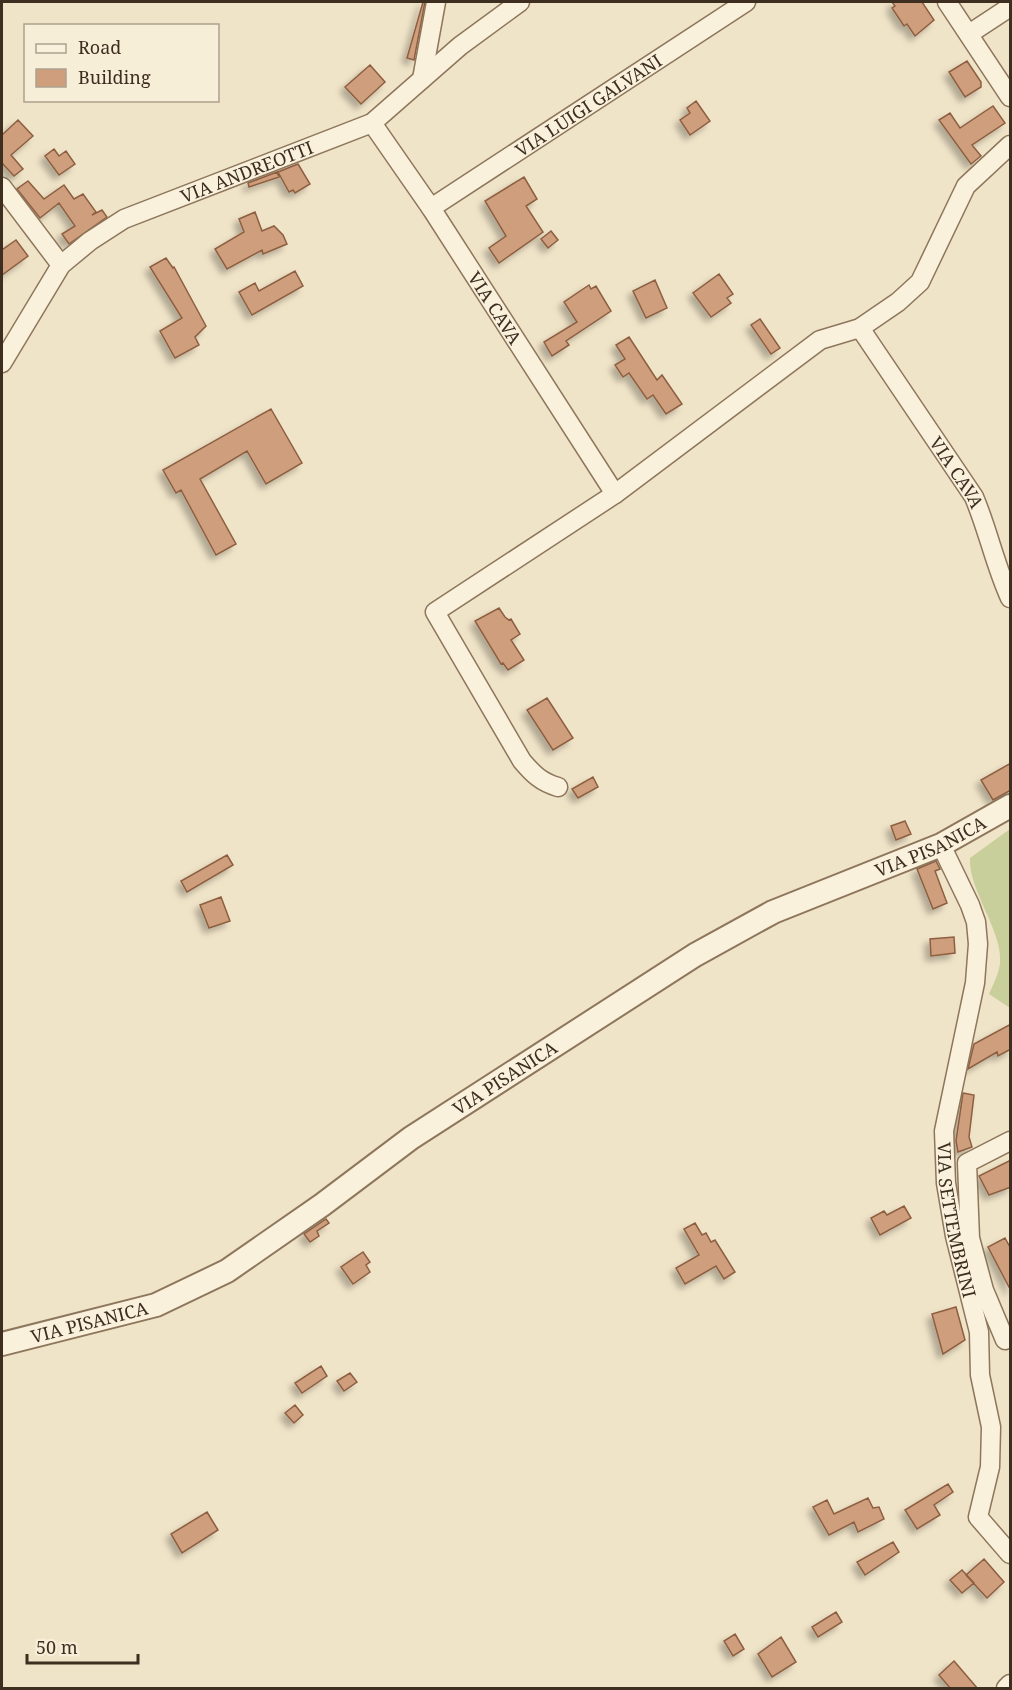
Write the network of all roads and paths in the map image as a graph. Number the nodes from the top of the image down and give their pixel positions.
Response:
1 (436, 2) edge
2 (520, 2) edge
3 (746, 2) edge
4 (947, 2) edge
5 (1011, 7) edge
6 (969, 34) junction
7 (422, 79) junction
8 (1011, 97) edge
9 (372, 123) junction
10 (1011, 145) edge
11 (2, 187) edge
12 (431, 208) junction
13 (61, 265) junction
14 (860, 328) junction
15 (2, 363) edge
16 (615, 494) junction
17 (1011, 598) edge
18 (558, 787) dead end
19 (1011, 806) edge
20 (941, 845) junction
21 (1011, 1141) edge
22 (1011, 1337) edge
23 (2, 1344) edge
24 (1011, 1554) edge
25 (1011, 1684) edge
26 (1006, 1689) edge

1 - 7 street
2 - 7 street, VIA ANDREOTTI
3 - 12 street, VIA LUIGI GALVANI
4 - 6 street
5 - 6 street
6 - 8 street
7 - 9 street, VIA ANDREOTTI
9 - 12 street, VIA CAVA
9 - 13 street, VIA ANDREOTTI
10 - 14 street
11 - 13 street
12 - 16 street, VIA CAVA
13 - 15 street, VIA ANDREOTTI
14 - 16 street
14 - 17 street, VIA CAVA
16 - 18 street
19 - 20 street, VIA PISANICA
20 - 23 street, VIA PISANICA
20 - 24 street, VIA SETTEMBRINI
21 - 22 street
25 - 26 street

